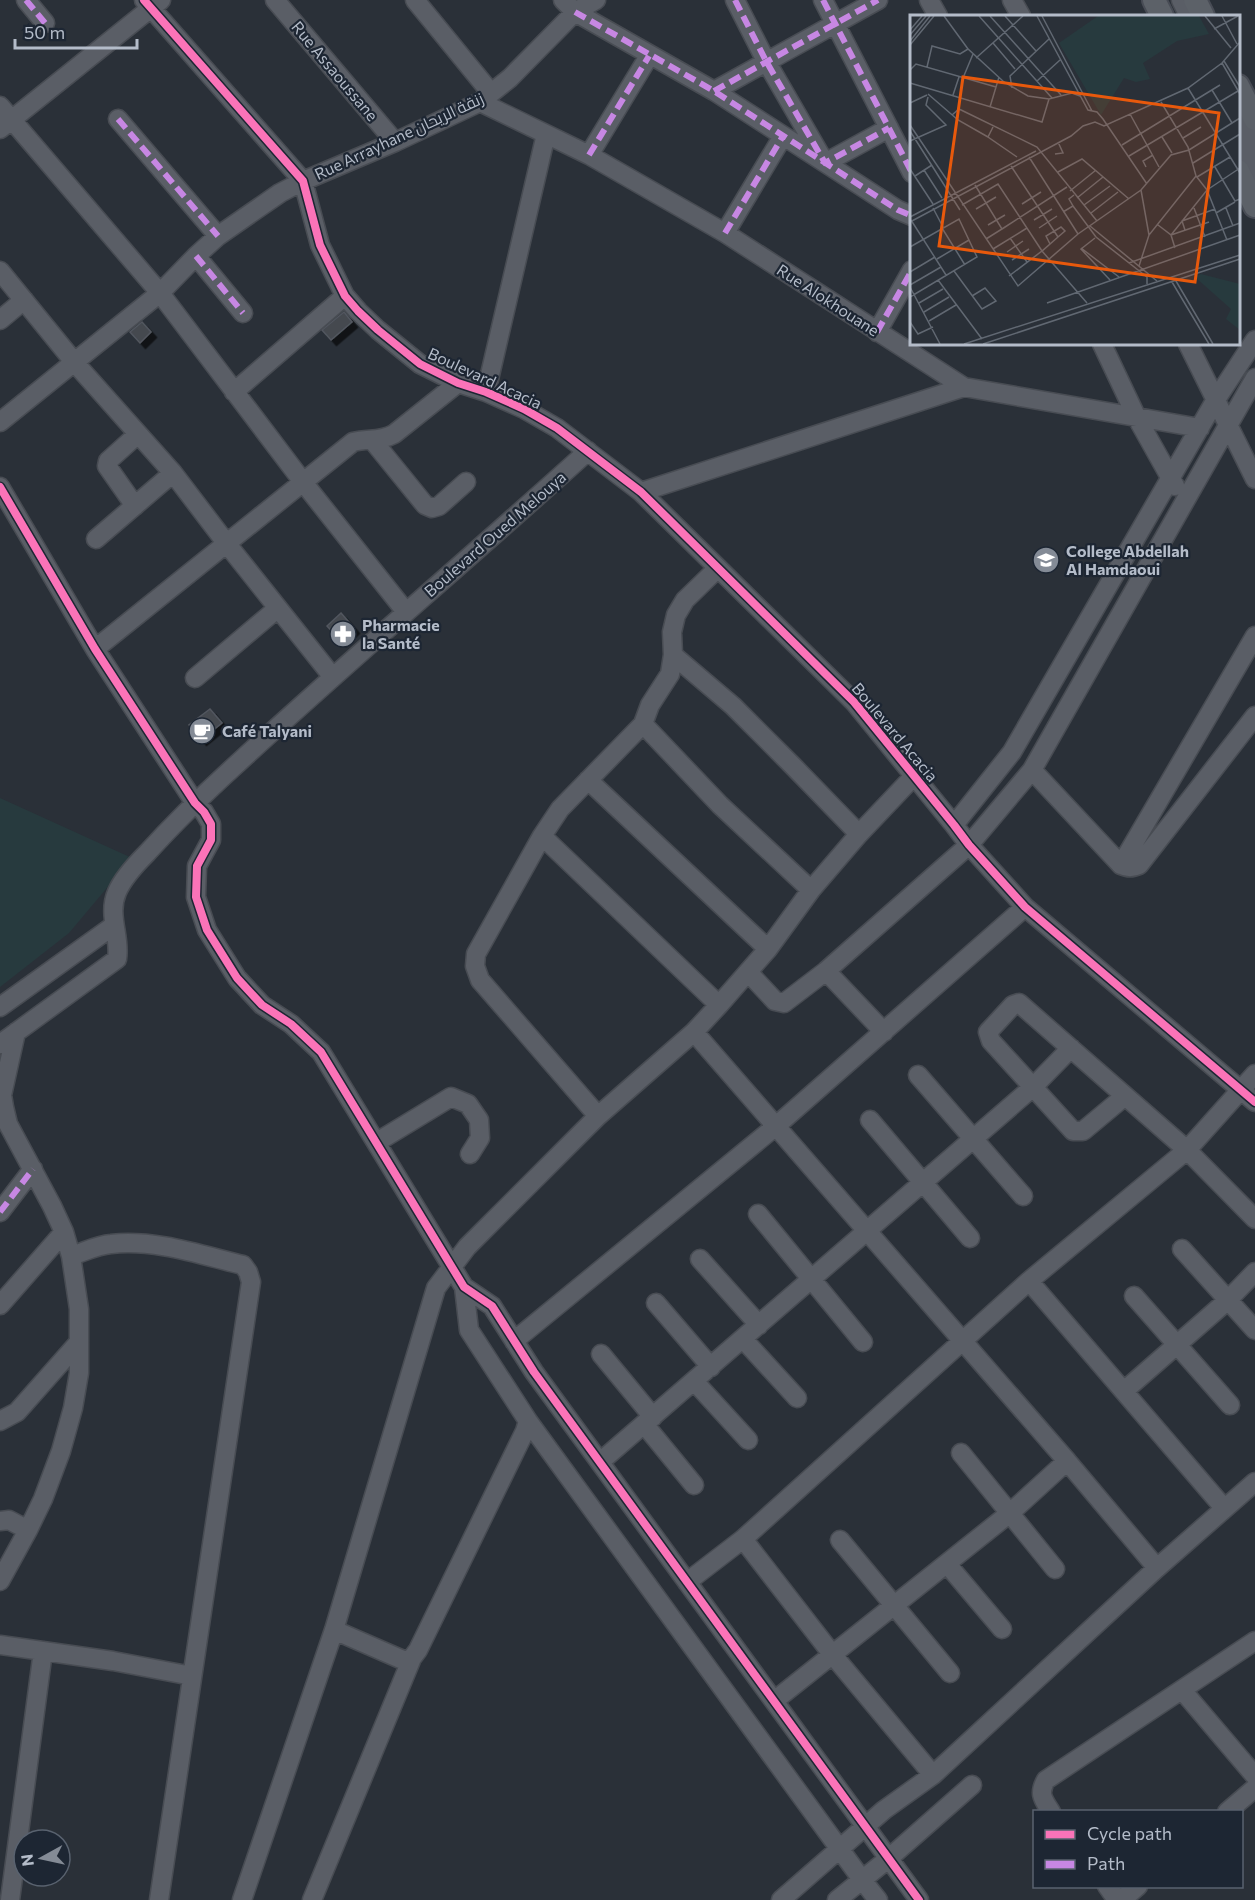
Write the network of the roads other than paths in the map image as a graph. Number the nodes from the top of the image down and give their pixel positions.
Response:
1 (26, 0) edge
2 (275, 0) edge
3 (415, 0) edge
4 (596, 0) edge
5 (735, 0) edge
6 (823, 0) edge
7 (878, 0) edge
8 (929, 0) edge
9 (1012, 0) edge
10 (1154, 0) edge
11 (1170, 0) edge
12 (1181, 0) edge
13 (1195, 0) edge
14 (152, 3) edge
15 (569, 6) edge
16 (937, 15) edge
17 (1020, 15) edge
18 (1162, 15) edge
19 (1178, 15) edge
20 (1188, 15) edge
21 (1202, 15) edge
22 (45, 23) dead end
23 (836, 23) junction
24 (649, 56) junction
25 (766, 61) junction
26 (1240, 88) edge
27 (714, 91) junction
28 (486, 98) junction
29 (4, 119) edge
30 (118, 119) dead end
31 (1255, 119) edge
32 (1240, 122) edge
33 (889, 128) junction
34 (546, 134) junction
35 (783, 136) junction
36 (395, 142) junction
37 (590, 155) junction
38 (825, 163) junction
39 (910, 168) edge
40 (1248, 168) edge
41 (303, 181) junction
42 (910, 215) edge
43 (725, 233) junction
44 (218, 236) junction
45 (196, 256) junction
46 (0, 271) edge
47 (910, 274) edge
48 (160, 293) junction
49 (345, 296) junction
50 (24, 300) junction
51 (243, 313) dead end
52 (0, 320) edge
53 (878, 332) junction
54 (1255, 340) edge
55 (1102, 345) edge
56 (1188, 345) edge
57 (75, 363) junction
58 (1255, 378) edge
59 (458, 383) junction
60 (963, 387) junction
61 (234, 392) junction
62 (486, 392) junction
63 (1215, 401) junction
64 (1137, 418) junction
65 (0, 422) edge
66 (1228, 424) junction
67 (1200, 428) junction
68 (138, 434) junction
69 (373, 441) junction
70 (588, 452) junction
71 (173, 473) junction
72 (1171, 479) junction
73 (1255, 479) edge
74 (303, 482) junction
75 (466, 482) dead end
76 (0, 487) edge
77 (641, 492) junction
78 (1184, 504) junction
79 (135, 506) junction
80 (96, 539) dead end
81 (227, 544) junction
82 (718, 568) junction
83 (278, 608) junction
84 (406, 612) junction
85 (1255, 636) edge
86 (95, 649) junction
87 (673, 655) junction
88 (333, 676) junction
89 (195, 678) dead end
90 (1255, 716) edge
91 (642, 724) junction
92 (1032, 770) junction
93 (915, 775) junction
94 (588, 780) junction
95 (195, 803) junction
96 (954, 825) junction
97 (859, 834) junction
98 (542, 836) junction
99 (969, 845) junction
100 (1120, 865) junction
101 (811, 890) junction
102 (1024, 907) junction
103 (113, 926) junction
104 (768, 949) junction
105 (826, 971) junction
106 (748, 972) junction
107 (719, 1005) junction
108 (0, 1007) edge
109 (16, 1032) junction
110 (694, 1032) junction
111 (884, 1032) junction
112 (0, 1044) edge
113 (1071, 1048) junction
114 (918, 1074) dead end
115 (1255, 1074) edge
116 (1033, 1088) junction
117 (1, 1092) edge
118 (1125, 1096) junction
119 (1248, 1096) edge
120 (598, 1116) junction
121 (870, 1120) dead end
122 (4, 1121) edge
123 (776, 1126) junction
124 (973, 1139) junction
125 (376, 1142) junction
126 (1187, 1150) junction
127 (470, 1155) dead end
128 (33, 1169) junction
129 (924, 1182) junction
130 (1023, 1196) dead end
131 (0, 1212) edge
132 (758, 1214) dead end
133 (1255, 1219) edge
134 (868, 1231) junction
135 (63, 1232) junction
136 (970, 1238) dead end
137 (1182, 1249) dead end
138 (71, 1256) junction
139 (700, 1259) dead end
140 (451, 1267) junction
141 (1255, 1272) edge
142 (811, 1280) junction
143 (1029, 1281) junction
144 (464, 1287) junction
145 (1134, 1296) dead end
146 (1228, 1300) junction
147 (656, 1303) dead end
148 (0, 1305) edge
149 (759, 1325) junction
150 (1255, 1330) edge
151 (743, 1339) junction
152 (514, 1341) junction
153 (963, 1341) junction
154 (79, 1342) junction
155 (862, 1342) dead end
156 (1176, 1345) junction
157 (601, 1354) dead end
158 (711, 1367) junction
159 (694, 1381) junction
160 (1124, 1392) junction
161 (797, 1398) dead end
162 (1230, 1406) dead end
163 (0, 1421) edge
164 (528, 1421) junction
165 (648, 1421) junction
166 (748, 1440) dead end
167 (961, 1453) dead end
168 (1067, 1461) junction
169 (600, 1462) junction
170 (1255, 1482) edge
171 (694, 1485) dead end
172 (1224, 1508) junction
173 (1010, 1514) junction
174 (0, 1521) edge
175 (28, 1530) junction
176 (743, 1539) junction
177 (840, 1540) dead end
178 (947, 1564) junction
179 (1157, 1568) junction
180 (1055, 1569) dead end
181 (0, 1581) edge
182 (687, 1582) junction
183 (895, 1606) junction
184 (1002, 1629) dead end
185 (334, 1630) junction
186 (1255, 1641) edge
187 (0, 1645) edge
188 (44, 1651) junction
189 (832, 1653) junction
190 (412, 1658) junction
191 (950, 1673) dead end
192 (192, 1676) junction
193 (1182, 1690) junction
194 (774, 1701) junction
195 (933, 1774) junction
196 (1255, 1776) edge
197 (972, 1785) dead end
198 (1255, 1788) edge
199 (1050, 1810) edge
200 (1229, 1810) edge
201 (867, 1827) junction
202 (839, 1849) junction
203 (888, 1859) junction
204 (863, 1881) junction
205 (1135, 1888) edge
206 (1112, 1896) edge
207 (10, 1900) edge
208 (159, 1900) edge
209 (242, 1900) edge
210 (312, 1900) edge
211 (781, 1900) edge
212 (837, 1900) edge
213 (879, 1900) edge
214 (919, 1900) edge

1 - 22 street
2 - 36 street, Rue Assaoussane
3 - 28 street
4 - 15 street, Rue Arrayhane زنقة الريحان
5 - 25 street
6 - 23 street
7 - 23 street
8 - 16 street
9 - 17 street
10 - 18 main road
11 - 19 street
12 - 20 street
13 - 21 main road
14 - 29 street
14 - 41 street, Boulevard Acacia
15 - 24 street
15 - 28 street, Rue Arrayhane زنقة الريحان
23 - 25 street
23 - 33 street
24 - 27 street
24 - 37 street
25 - 27 street
25 - 38 street
26 - 31 main road
27 - 35 street
28 - 34 street, Rue Alokhouane
28 - 36 street, Rue Arrayhane زنقة الريحان
29 - 48 street
30 - 44 street
32 - 40 street
33 - 38 street
33 - 39 street
34 - 37 street, Rue Alokhouane
34 - 62 street
35 - 38 street
35 - 43 street
36 - 41 street, Rue Arrayhane زنقة الريحان
37 - 43 street, Rue Alokhouane
38 - 42 street
41 - 44 street, Rue Arrayhane زنقة الريحان
41 - 49 street, Boulevard Acacia
43 - 53 street, Rue Alokhouane
44 - 45 street, Rue Arrayhane زنقة الريحان
45 - 48 street, Rue Arrayhane زنقة الريحان
45 - 51 street
46 - 50 street
47 - 53 street
48 - 57 street, Rue Arrayhane زنقة الريحان
48 - 61 street
49 - 59 street, Boulevard Acacia
49 - 61 street
50 - 52 street
50 - 57 street
53 - 60 street, Rue Alokhouane
54 - 63 street
55 - 64 street
56 - 63 street
57 - 65 street, Rue Arrayhane زنقة الريحان
57 - 68 street
58 - 66 street
59 - 62 street, Boulevard Acacia
59 - 69 street
60 - 64 street, Rue Alokhouane
60 - 77 street
61 - 74 street
62 - 70 street, Boulevard Acacia
63 - 66 street
63 - 67 street
64 - 67 street, Rue Alokhouane
64 - 72 street
66 - 73 street
66 - 78 street
67 - 72 street
68 - 71 street
68 - 79 street
69 - 74 street
69 - 75 street
70 - 77 street, Boulevard Acacia
70 - 84 street, Boulevard Oued Melouya
71 - 79 street
71 - 81 street
72 - 78 street
72 - 96 street
74 - 81 street
74 - 84 street
76 - 86 street
77 - 82 street, Boulevard Acacia
78 - 92 street
79 - 80 street
81 - 83 street
81 - 86 street
82 - 87 street
82 - 93 street, Boulevard Acacia
83 - 88 street
83 - 89 street
84 - 88 street, Boulevard Oued Melouya
85 - 100 street
86 - 95 street
87 - 91 street
87 - 97 street
88 - 95 street, Boulevard Oued Melouya
90 - 100 street
91 - 94 street
91 - 101 street
92 - 99 street
92 - 100 street
93 - 96 street, Boulevard Acacia
93 - 97 street
94 - 98 street
94 - 104 street
95 - 103 street, Boulevard Oued Melouya
95 - 125 street
96 - 99 street, Boulevard Acacia
97 - 101 street
98 - 107 street
98 - 120 street
99 - 102 street, Boulevard Acacia
99 - 105 street
101 - 104 street
102 - 111 street
102 - 119 street, Boulevard Acacia
103 - 108 street
103 - 109 street, Boulevard Oued Melouya
104 - 106 street
105 - 106 street
105 - 111 street
106 - 107 street
107 - 110 street
109 - 112 street
109 - 117 street
110 - 120 street
110 - 123 street
111 - 123 street
113 - 116 street
113 - 116 street
113 - 118 street
114 - 124 street
115 - 119 street
116 - 118 street
116 - 124 street
117 - 122 street
118 - 126 street
119 - 126 street
120 - 140 street
121 - 129 street
122 - 128 street
123 - 134 street
123 - 152 street
124 - 129 street
124 - 130 street
125 - 127 street
125 - 140 street
126 - 133 street
126 - 143 street
128 - 131 street
128 - 135 street
129 - 134 street
129 - 136 street
132 - 142 street
134 - 142 street
134 - 153 street
135 - 138 street
135 - 148 street
137 - 146 street
138 - 154 street
138 - 192 street
139 - 149 street
140 - 144 street
140 - 185 street
141 - 146 street
142 - 149 street
142 - 155 street
143 - 153 street
143 - 160 street
144 - 152 street
144 - 164 street
145 - 156 street
146 - 150 street
146 - 156 street
147 - 158 street
149 - 151 street
151 - 158 street
151 - 161 street
152 - 169 street
153 - 168 street
153 - 176 street
154 - 163 street
154 - 175 street
156 - 160 street
156 - 162 street
157 - 165 street
158 - 159 street
159 - 165 street
159 - 166 street
160 - 172 street
164 - 190 street
164 - 202 street
165 - 169 street
165 - 171 street
167 - 173 street
168 - 173 street
168 - 179 street
169 - 182 street
170 - 172 street
172 - 179 street
173 - 178 street
173 - 180 street
174 - 175 street
175 - 181 street
176 - 182 street
176 - 189 street
177 - 183 street
178 - 183 street
178 - 184 street
179 - 195 street
182 - 194 street
183 - 189 street
183 - 191 street
185 - 190 street
185 - 209 street
186 - 193 street
187 - 188 street
188 - 192 street
188 - 207 street
189 - 194 street
189 - 195 street
190 - 210 street
192 - 208 street
193 - 196 street
193 - 199 street
194 - 201 street
195 - 201 street
197 - 203 street
198 - 200 street
201 - 202 street
201 - 203 street
202 - 204 street
202 - 211 street
203 - 204 street
203 - 214 street
204 - 212 street
204 - 213 street
205 - 206 street

